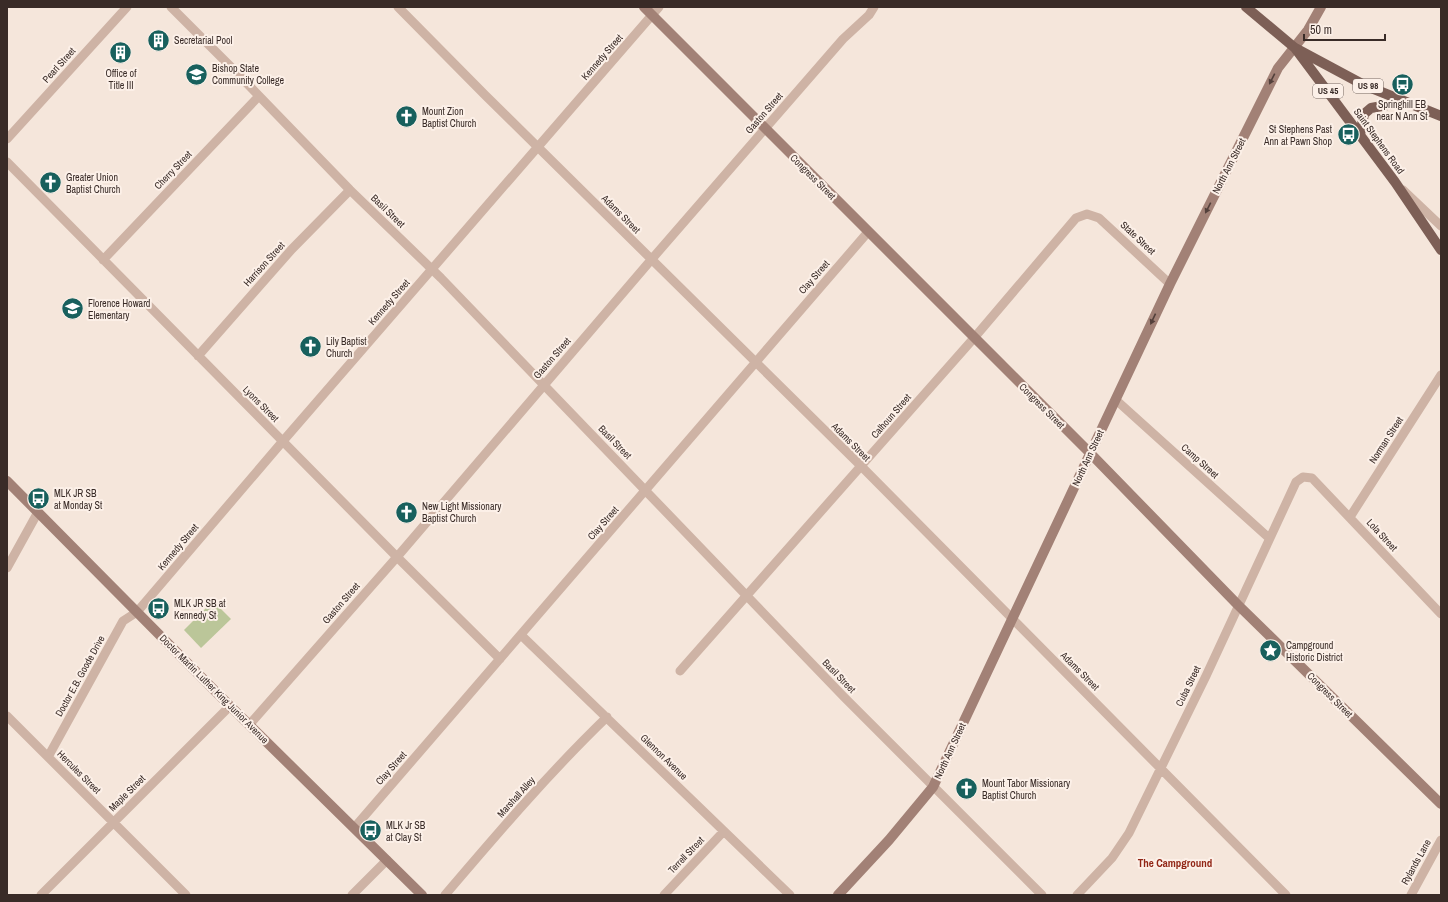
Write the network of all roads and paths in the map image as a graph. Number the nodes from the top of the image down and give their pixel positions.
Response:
1 (127, 7) edge
2 (171, 7) edge
3 (398, 7) edge
4 (644, 7) edge
5 (659, 7) edge
6 (874, 7) edge
7 (1246, 7) edge
8 (1321, 7) edge
9 (652, 16) junction
10 (1295, 48) junction
11 (259, 96) junction
12 (1404, 102) junction
13 (1441, 116) edge
14 (765, 129) junction
15 (1360, 134) junction
16 (7, 139) edge
17 (538, 148) junction
18 (7, 162) edge
19 (1395, 182) junction
20 (350, 190) junction
21 (1087, 214) joint
22 (1441, 226) edge
23 (868, 232) junction
24 (1441, 250) edge
25 (103, 260) junction
26 (651, 260) junction
27 (432, 269) junction
28 (1170, 284) junction
29 (974, 338) junction
30 (198, 356) junction
31 (756, 362) junction
32 (1441, 375) edge
33 (544, 385) junction
34 (1116, 400) junction
35 (283, 442) junction
36 (1090, 453) junction
37 (861, 466) junction
38 (1303, 477) joint
39 (7, 481) edge
40 (646, 490) junction
41 (38, 512) junction
42 (1350, 517) junction
43 (1269, 538) junction
44 (397, 557) junction
45 (7, 568) edge
46 (747, 595) junction
47 (1238, 605) junction
48 (138, 612) junction
49 (1441, 614) edge
50 (1013, 618) junction
51 (521, 635) junction
52 (500, 659) junction
53 (680, 671) dead end
54 (230, 706) junction
55 (7, 716) edge
56 (607, 718) junction
57 (249, 725) junction
58 (48, 757) junction
59 (1160, 768) junction
60 (934, 786) junction
61 (1441, 804) edge
62 (114, 822) junction
63 (354, 828) junction
64 (724, 831) junction
65 (1441, 840) edge
66 (387, 860) junction
67 (1036, 893) edge
68 (41, 895) edge
69 (186, 895) edge
70 (352, 895) edge
71 (422, 895) edge
72 (445, 895) edge
73 (664, 895) edge
74 (790, 895) edge
75 (838, 895) edge
76 (1078, 895) edge
77 (1286, 895) edge
78 (1411, 895) edge

1 - 16 street, Pearl Street
2 - 11 street, Basil Street
3 - 17 street, Adams Street
4 - 9 street, Congress Street
5 - 9 street, Kennedy Street
6 - 14 street, Gaston Street
7 - 10 main road, US 98
8 - 10 street, North Ann Street
9 - 14 street, Congress Street
9 - 17 street, Kennedy Street
10 - 12 main road, US 98
10 - 15 main road, Saint Stephens Road / US 45
10 -> 28 street, North Ann Street
11 - 20 street, Basil Street
11 - 25 street, Cherry Street
12 - 13 main road, US 98
12 - 15 main road
14 - 23 street, Congress Street
14 - 26 street, Gaston Street
15 - 19 main road, Saint Stephens Road / US 45
17 - 26 street, Adams Street
17 - 27 street, Kennedy Street
18 - 25 street, Lyons Street
19 - 22 street
19 - 24 main road, Saint Stephens Road / US 45
20 - 27 street, Basil Street
20 - 30 street, Harrison Street
21 - 28 street, State Street
21 - 29 street, Calhoun Street
23 - 29 street, Congress Street
23 - 31 street, Clay Street
25 - 30 street, Lyons Street
26 - 31 street, Adams Street
26 - 33 street, Gaston Street
27 - 33 street, Basil Street
27 - 35 street, Kennedy Street
28 -> 34 street, North Ann Street
29 - 36 street, Congress Street
29 - 37 street, Calhoun Street
30 - 35 street, Lyons Street
31 - 37 street, Adams Street
31 - 40 street, Clay Street
32 - 42 street, Norman Street
33 - 40 street, Basil Street
33 - 44 street, Gaston Street
34 - 36 street, North Ann Street
34 - 43 street, Camp Street
35 - 44 street, Lyons Street
35 - 48 street, Kennedy Street
36 - 47 street, Congress Street
36 - 50 street, North Ann Street
37 - 46 street, Calhoun Street
37 - 50 street, Adams Street
38 - 42 street, Lola Street
38 - 43 street, Cuba Street
39 - 41 street, Doctor Martin Luther King Junior Avenue
40 - 46 street, Basil Street
40 - 51 street, Clay Street
41 - 45 street
41 - 48 street, Doctor Martin Luther King Junior Avenue
42 - 49 street, Lola Street
43 - 47 street, Cuba Street
44 - 52 street, Lyons Street
44 - 57 street, Gaston Street
46 - 53 street, Calhoun Street
46 - 60 street, Basil Street
47 - 59 street, Cuba Street
47 - 61 street, Congress Street
48 - 54 street, Doctor Martin Luther King Junior Avenue
48 - 58 street, Doctor E.B. Goode Drive
50 - 59 street, Adams Street
50 - 60 street, North Ann Street
51 - 52 street, Clay Street
51 - 56 street, Glennon Avenue
52 - 63 street, Clay Street
54 - 57 street, Doctor Martin Luther King Junior Avenue
54 - 62 street, Maple Street
55 - 58 street, Hercules Street
56 - 64 street, Glennon Avenue
56 - 72 street, Marshall Alley
57 - 63 street, Doctor Martin Luther King Junior Avenue
58 - 62 street, Hercules Street
59 - 76 street, Cuba Street
59 - 77 street, Adams Street
60 - 67 street, Basil Street
60 - 75 street, North Ann Street
62 - 68 street, Maple Street
62 - 69 street, Hercules Street
63 - 66 street, Doctor Martin Luther King Junior Avenue
64 - 73 street, Terrell Street
64 - 74 street, Glennon Avenue
65 - 78 street, Rylands Lane
66 - 70 street
66 - 71 street, Doctor Martin Luther King Junior Avenue

